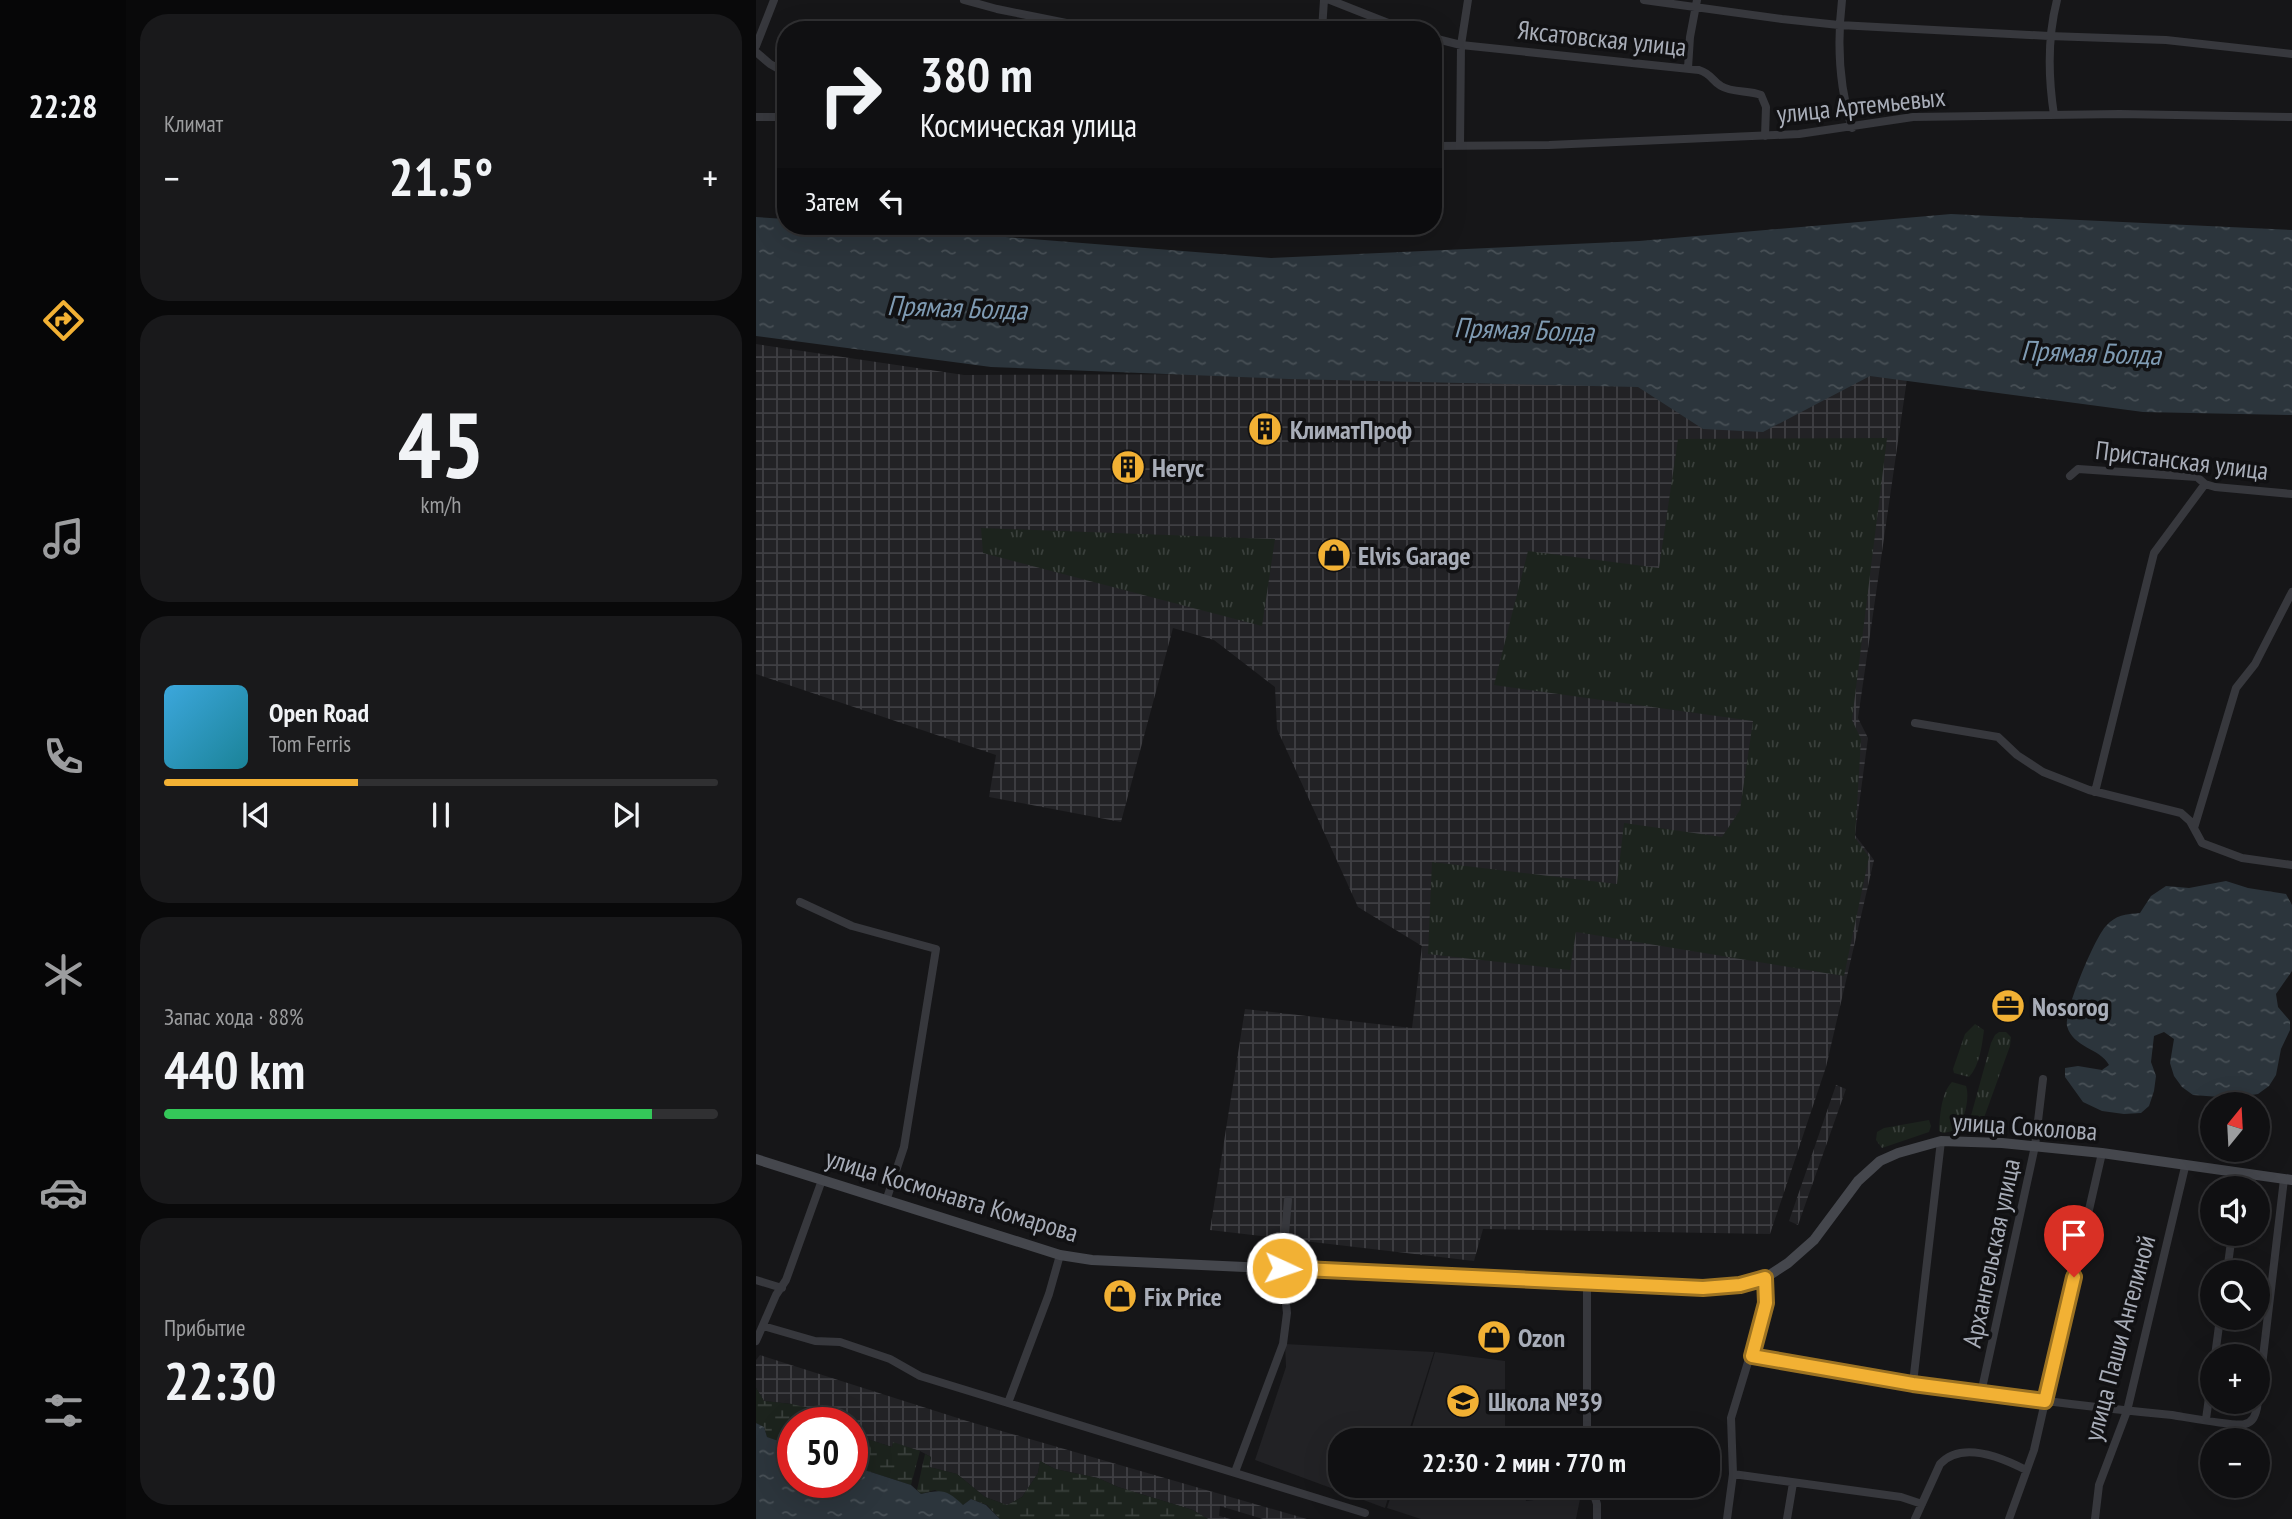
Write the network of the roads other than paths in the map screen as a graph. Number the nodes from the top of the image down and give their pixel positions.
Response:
1 (774, 0) edge
2 (964, 0) edge
3 (1000, 0) edge
4 (1324, 0) edge
5 (1330, 0) edge
6 (1468, 0) edge
7 (1644, 0) edge
8 (1842, 0) edge
9 (2057, 0) edge
10 (1697, 4) edge
11 (997, 9) junction
12 (1056, 21) edge
13 (1323, 21) edge
14 (1383, 21) edge
15 (1839, 25) junction
16 (2049, 36) junction
17 (1442, 40) edge
18 (1461, 45) junction
19 (756, 46) edge
20 (756, 52) edge
21 (2292, 54) edge
22 (777, 68) edge
23 (1688, 68) junction
24 (2054, 115) junction
25 (756, 117) edge
26 (777, 117) edge
27 (2292, 117) edge
28 (1852, 128) junction
29 (1765, 136) junction
30 (1442, 145) edge
31 (1460, 146) junction
32 (2070, 476) dead end
33 (2205, 484) junction
34 (2292, 494) edge
35 (2292, 592) edge
36 (1915, 723) dead end
37 (2095, 792) junction
38 (2194, 828) junction
39 (2292, 865) edge
40 (800, 902) dead end
41 (2043, 1079) dead end
42 (1941, 1141) junction
43 (2035, 1146) junction
44 (2102, 1153) junction
45 (756, 1159) edge
46 (2185, 1167) junction
47 (2241, 1173) junction
48 (2240, 1176) edge
49 (822, 1180) junction
50 (2288, 1180) edge
51 (1288, 1200) dead end
52 (886, 1201) junction
53 (1060, 1255) junction
54 (1282, 1268) junction
55 (1765, 1278) junction
56 (756, 1280) edge
57 (1587, 1282) junction
58 (782, 1288) junction
59 (764, 1326) junction
60 (756, 1341) edge
61 (1752, 1356) junction
62 (1913, 1384) junction
63 (1981, 1393) junction
64 (2045, 1401) junction
65 (1008, 1402) junction
66 (2127, 1411) junction
67 (2207, 1414) edge
68 (2206, 1419) junction
69 (1587, 1428) edge
70 (2026, 1470) junction
71 (1234, 1472) junction
72 (1733, 1474) junction
73 (1793, 1483) junction
74 (1595, 1498) edge
75 (1922, 1504) junction
76 (1365, 1513) dead end
77 (1597, 1519) edge
78 (1727, 1519) edge
79 (1787, 1519) edge
80 (1915, 1519) edge
81 (2008, 1519) edge
82 (2095, 1519) edge

1 - 19 street
2 - 11 street
3 - 11 street
4 - 13 street
5 - 14 street
6 - 18 street
7 - 10 street
8 - 15 street
9 - 16 street
10 - 15 street
10 - 23 street
11 - 12 street
15 - 16 street
15 - 28 street
16 - 21 street
16 - 24 street
17 - 18 street, Яксатовская улица
18 - 23 street, Яксатовская улица
18 - 31 street
20 - 22 street
23 - 29 street, Яксатовская улица
24 - 27 street, улица Артемьевых
24 - 28 street, улица Артемьевых
25 - 26 street
28 - 29 street, улица Артемьевых
29 - 31 street, улица Артемьевых
30 - 31 street, улица Артемьевых
32 - 33 street, Пристанская улица
33 - 34 street, Пристанская улица
33 - 37 street
35 - 38 street
36 - 37 street
37 - 38 street
38 - 39 street
40 - 52 street
41 - 43 street, Архангельская улица
42 - 43 main road, улица Соколова
42 - 55 main road, улица Соколова
42 - 62 street
43 - 44 main road, улица Соколова
43 - 63 street, Архангельская улица
44 - 46 main road, улица Соколова
44 - 64 street
45 - 49 main road, улица Космонавта Комарова
46 - 47 main road, улица Соколова
46 - 66 street, улица Паши Ангелиной
47 - 48 street
47 - 50 main road, улица Соколова
49 - 52 main road, улица Космонавта Комарова
49 - 58 street
50 - 68 street
51 - 54 street
52 - 53 main road, улица Космонавта Комарова
53 - 54 main road, улица Космонавта Комарова
53 - 65 street
54 - 57 main road, улица Космонавта Комарова
54 - 71 street
55 - 57 main road, улица Космонавта Комарова
55 - 61 street
56 - 58 street
57 - 69 street
58 - 59 street
59 - 60 street
59 - 65 street
61 - 62 street
61 - 72 street
62 - 63 street
63 - 64 street
64 - 66 street
64 - 70 street
65 - 71 street
66 - 68 street
66 - 82 street, улица Паши Ангелиной
67 - 68 street
70 - 75 street
70 - 81 street
71 - 76 street
72 - 73 street
72 - 78 street
73 - 75 street
73 - 79 street
74 - 77 street
75 - 80 street

